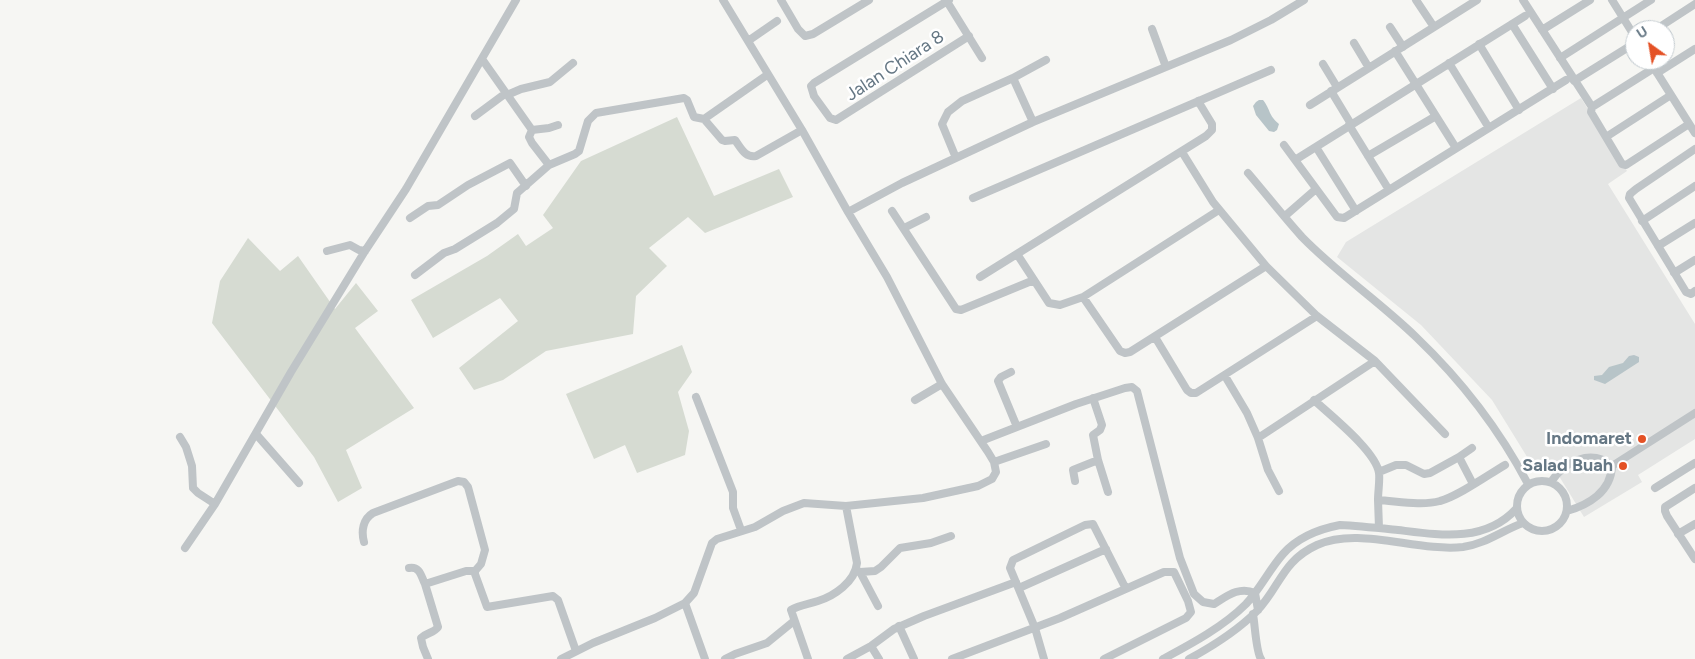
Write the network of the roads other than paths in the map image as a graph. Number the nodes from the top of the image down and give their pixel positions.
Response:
1 (516, 0) edge
2 (723, 0) edge
3 (869, 0) edge
4 (947, 0) edge
5 (1304, 0) edge
6 (1416, 0) edge
7 (1477, 0) edge
8 (1590, 0) edge
9 (1612, 0) edge
10 (1651, 0) edge
11 (784, 1) edge
12 (1527, 1) edge
13 (1695, 4) edge
14 (1525, 16) dead end
15 (1623, 17) junction
16 (1625, 20) edge
17 (1670, 20) edge
18 (776, 21) dead end
19 (1512, 24) junction
20 (1390, 27) dead end
21 (1434, 27) junction
22 (1152, 29) dead end
23 (1542, 30) junction
24 (969, 36) junction
25 (748, 40) junction
26 (1354, 43) dead end
27 (1480, 44) junction
28 (1403, 46) junction
29 (1625, 49) edge
30 (1695, 49) edge
31 (1395, 51) junction
32 (982, 58) dead end
33 (1560, 58) junction
34 (482, 59) junction
35 (1046, 60) dead end
36 (1675, 60) edge
37 (573, 63) dead end
38 (1450, 63) junction
39 (1323, 64) dead end
40 (1166, 67) junction
41 (1369, 68) junction
42 (1272, 70) dead end
43 (1656, 70) joint
44 (767, 75) junction
45 (1013, 78) junction
46 (1566, 80) dead end
47 (1574, 81) junction
48 (1416, 84) junction
49 (1334, 89) junction
50 (1553, 89) junction
51 (507, 94) junction
52 (1671, 95) junction
53 (1198, 101) junction
54 (1310, 105) dead end
55 (1592, 107) junction
56 (1519, 110) junction
57 (475, 116) dead end
58 (1436, 116) junction
59 (704, 119) junction
60 (1033, 122) junction
61 (1689, 124) junction
62 (558, 125) dead end
63 (1350, 125) junction
64 (1489, 128) junction
65 (532, 130) junction
66 (802, 130) junction
67 (1695, 133) edge
68 (1606, 138) junction
69 (1284, 146) dead end
70 (1316, 147) junction
71 (1456, 148) junction
72 (1695, 149) edge
73 (1182, 152) junction
74 (1368, 156) junction
75 (956, 158) junction
76 (1295, 160) junction
77 (549, 165) junction
78 (1248, 173) dead end
79 (526, 186) junction
80 (1695, 186) edge
81 (1316, 189) junction
82 (1389, 190) junction
83 (973, 198) dead end
84 (1219, 210) junction
85 (892, 211) dead end
86 (1356, 211) junction
87 (848, 212) junction
88 (1285, 216) junction
89 (926, 217) dead end
90 (410, 218) dead end
91 (1642, 221) junction
92 (1695, 223) edge
93 (904, 228) junction
94 (1658, 246) junction
95 (328, 251) dead end
96 (362, 251) junction
97 (1017, 254) junction
98 (1695, 260) edge
99 (1266, 266) junction
100 (1674, 273) junction
101 (415, 276) dead end
102 (980, 277) dead end
103 (1034, 280) junction
104 (1695, 291) edge
105 (1083, 296) junction
106 (1317, 316) junction
107 (1155, 338) junction
108 (1375, 361) junction
109 (1011, 372) dead end
110 (1225, 376) junction
111 (942, 384) junction
112 (696, 397) dead end
113 (1093, 398) junction
114 (915, 400) dead end
115 (1314, 400) junction
116 (1695, 413) edge
117 (1018, 427) junction
118 (256, 434) junction
119 (1445, 434) dead end
120 (180, 437) dead end
121 (1258, 438) junction
122 (981, 441) junction
123 (1046, 444) dead end
124 (1472, 448) dead end
125 (1459, 458) junction
126 (1098, 460) junction
127 (994, 462) junction
128 (1695, 463) edge
129 (1505, 465) dead end
130 (1612, 466) junction
131 (1379, 472) junction
132 (1075, 481) dead end
133 (1552, 482) junction
134 (299, 483) dead end
135 (1473, 484) junction
136 (1528, 484) junction
137 (1655, 488) dead end
138 (1695, 488) edge
139 (1279, 491) dead end
140 (1108, 492) dead end
141 (1378, 500) junction
142 (215, 504) junction
143 (846, 506) junction
144 (1516, 509) junction
145 (1567, 511) junction
146 (1523, 523) junction
147 (1695, 524) edge
148 (1379, 528) junction
149 (741, 530) junction
150 (1678, 534) junction
151 (951, 536) dead end
152 (364, 542) dead end
153 (185, 548) dead end
154 (1106, 549) junction
155 (1695, 559) edge
156 (409, 568) dead end
157 (475, 570) junction
158 (858, 572) junction
159 (425, 584) junction
160 (1018, 585) junction
161 (1126, 589) junction
162 (1254, 594) junction
163 (686, 603) junction
164 (878, 606) dead end
165 (1256, 612) junction
166 (794, 621) junction
167 (899, 626) junction
168 (1035, 628) junction
169 (871, 646) junction
170 (576, 651) junction
171 (428, 659) edge
172 (561, 659) edge
173 (705, 659) edge
174 (725, 659) edge
175 (808, 659) edge
176 (847, 659) edge
177 (879, 659) edge
178 (914, 659) edge
179 (952, 659) edge
180 (1044, 659) edge
181 (1104, 659) edge
182 (1163, 659) edge
183 (1189, 659) edge
184 (1260, 659) edge

1 - 34 street
2 - 25 street
3 - 11 street
4 - 24 street
4 - 24 street, Jalan Chiara 8
5 - 40 street
6 - 21 street
7 - 21 street
8 - 23 street
9 - 15 street
10 - 15 street
12 - 23 street
13 - 17 street
14 - 19 street
15 - 16 street
15 - 33 street
18 - 25 street
19 - 27 street
19 - 50 street
20 - 28 street
21 - 28 street
22 - 40 street
23 - 33 street
24 - 32 street
25 - 44 street
26 - 41 street
27 - 38 street
27 - 56 street
28 - 31 street
29 - 47 street
30 - 36 street
31 - 41 street
31 - 48 street
33 - 47 street
34 - 51 street
34 - 96 street
35 - 45 street
37 - 51 street
38 - 48 street
38 - 64 street
39 - 49 street
40 - 60 street
41 - 49 street
42 - 53 street
43 - 52 street
43 - 55 street
44 - 59 street
44 - 66 street
45 - 60 street
45 - 75 street
46 - 50 street
47 - 55 street
48 - 58 street
48 - 63 street
49 - 54 street
49 - 63 street
50 - 56 street
51 - 57 street
51 - 65 street
52 - 61 street
52 - 68 street
53 - 73 street
53 - 83 street
55 - 68 street
56 - 64 street
58 - 71 street
58 - 74 street
59 - 66 street
59 - 77 street
60 - 75 street
61 - 67 street
61 - 68 street
62 - 65 street
63 - 70 street
63 - 74 street
64 - 71 street
65 - 77 street
66 - 87 street
69 - 76 street
70 - 76 street
70 - 86 street
71 - 82 street
72 - 91 street
73 - 84 street
73 - 97 street
74 - 82 street
75 - 87 street
76 - 81 street
77 - 79 street
78 - 88 street
79 - 90 street
79 - 101 street
80 - 91 street
81 - 86 street
81 - 88 street
82 - 86 street
84 - 99 street
84 - 105 street
85 - 93 street
87 - 111 street
88 - 136 street
89 - 93 street
91 - 94 street
92 - 94 street
93 - 103 street
94 - 100 street
95 - 96 street
96 - 118 street
97 - 102 street
97 - 103 street
98 - 100 street
99 - 106 street
99 - 107 street
100 - 104 street
103 - 105 street
105 - 107 street
106 - 108 street
106 - 110 street
107 - 110 street
108 - 115 street
108 - 119 street
109 - 117 street
110 - 121 street
111 - 114 street
111 - 122 street
112 - 149 street
113 - 117 street
113 - 126 street
113 - 162 street
115 - 121 street
115 - 131 street
116 - 130 street
117 - 122 street
118 - 134 street
118 - 142 street
120 - 142 street
121 - 139 street
122 - 127 street
123 - 127 street
124 - 125 street
125 - 131 street
125 - 135 street
126 - 132 street
126 - 140 street
127 - 143 street
128 - 137 street
129 - 135 street
130 - 133 street
130 - 145 street
131 - 141 street
133 - 136 street
133 - 145 street
135 - 141 street
136 - 144 street
138 - 150 street
141 - 148 street
142 - 153 street
143 - 149 street
143 - 158 street
144 - 146 street
144 - 148 street
145 - 146 street
146 - 165 street
147 - 150 street
148 - 162 street
149 - 163 street
150 - 155 street
151 - 158 street
152 - 157 street
154 - 160 street
154 - 160 street
154 - 161 street
156 - 159 street
157 - 159 street
157 - 170 street
158 - 164 street
158 - 166 street
159 - 171 street
160 - 167 street
160 - 168 street
161 - 168 street
161 - 181 street
162 - 165 street
162 - 182 street
163 - 170 street
163 - 173 street
165 - 183 street
165 - 184 street
166 - 174 street
166 - 175 street
167 - 169 street
167 - 178 street
168 - 179 street
168 - 180 street
169 - 176 street
169 - 177 street
170 - 172 street

